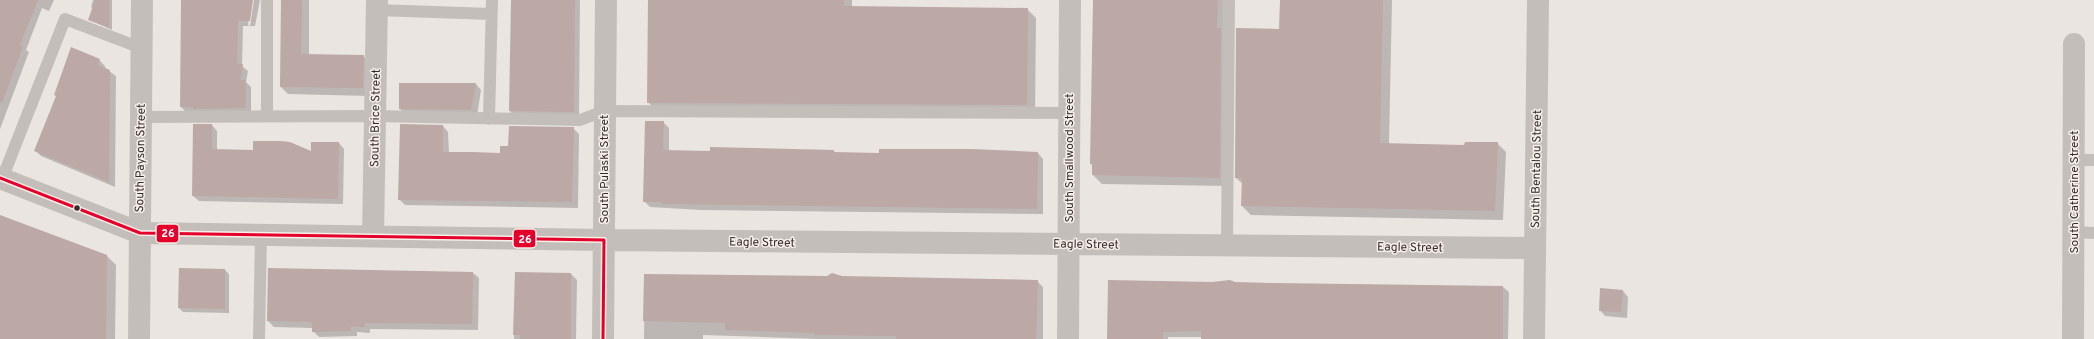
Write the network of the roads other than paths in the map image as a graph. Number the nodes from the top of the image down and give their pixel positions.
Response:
1 (142, 0) edge
2 (267, 0) edge
3 (492, 0) edge
4 (606, 0) edge
5 (1070, 0) edge
6 (1229, 0) edge
7 (1538, 0) edge
8 (377, 5) edge
9 (491, 14) junction
10 (2074, 44) dead end
11 (141, 48) junction
12 (604, 111) junction
13 (1070, 113) junction
14 (268, 116) junction
15 (375, 116) junction
16 (141, 117) junction
17 (489, 119) junction
18 (2084, 160) edge
19 (1, 179) edge
20 (2084, 232) edge
21 (140, 233) junction
22 (262, 235) junction
23 (373, 236) junction
24 (604, 240) junction
25 (1069, 244) junction
26 (1227, 246) junction
27 (1535, 248) junction
28 (139, 339) edge
29 (259, 339) edge
30 (603, 339) edge
31 (1068, 339) edge
32 (1534, 339) edge
33 (2073, 339) edge

1 - 11 street, South Payson Street
2 - 14 lane
3 - 9 lane
4 - 12 street, South Pulaski Street
5 - 13 street, South Smallwood Street
6 - 26 lane
7 - 27 street, South Bentalou Street
8 - 9 lane
8 - 15 street, South Brice Street
9 - 17 lane
10 - 18 street, South Catherine Street
11 - 16 street, South Payson Street
11 - 19 lane
12 - 13 lane
12 - 17 lane
12 - 24 street, South Pulaski Street
13 - 25 street, South Smallwood Street
14 - 15 lane
14 - 16 lane
15 - 17 lane
15 - 23 street, South Brice Street
16 - 21 street, South Payson Street
18 - 20 street, South Catherine Street
19 - 21 street, Eagle Street
20 - 33 street, South Catherine Street
21 - 22 street, Eagle Street
21 - 28 street, South Payson Street
22 - 23 street, Eagle Street
22 - 29 lane
23 - 24 street, Eagle Street
24 - 25 street, Eagle Street
24 - 30 street, South Pulaski Street
25 - 26 street, Eagle Street
25 - 31 street, South Smallwood Street
26 - 27 street, Eagle Street
27 - 32 street, South Bentalou Street

